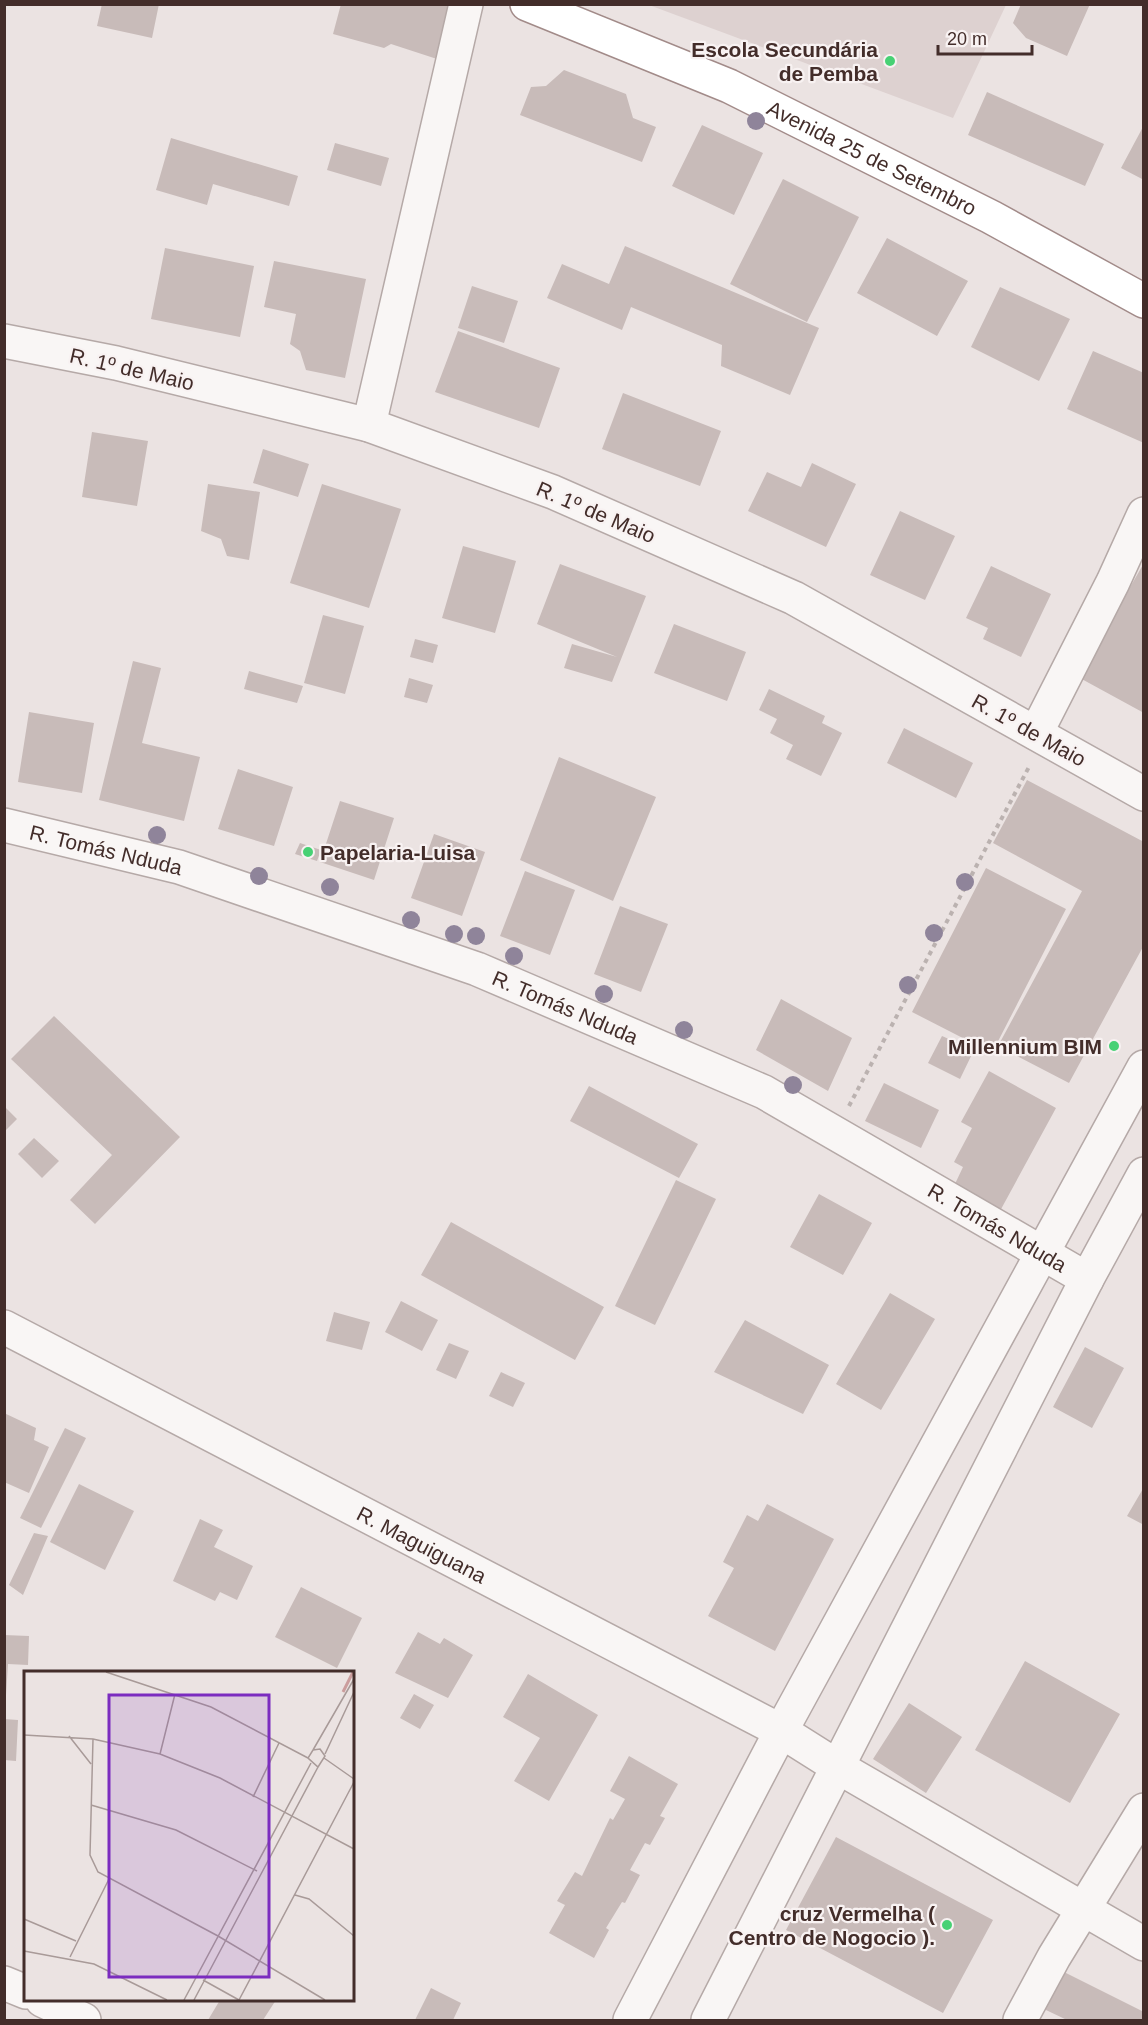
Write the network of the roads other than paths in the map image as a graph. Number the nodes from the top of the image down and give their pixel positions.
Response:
1 (466, 4) edge
2 (527, 4) edge
3 (1143, 301) edge
4 (4, 340) edge
5 (369, 425) junction
6 (1143, 514) edge
7 (1034, 746) junction
8 (1143, 794) edge
9 (4, 825) edge
10 (1143, 1067) edge
11 (1143, 1174) edge
12 (1041, 1254) junction
13 (1087, 1279) junction
14 (4, 1327) edge
15 (782, 1731) junction
16 (838, 1767) junction
17 (1143, 1810) edge
18 (1084, 1908) junction
19 (1143, 1944) edge
20 (4, 1983) edge
21 (24, 1991) edge
22 (44, 2001) edge
23 (84, 2020) edge
24 (630, 2020) edge
25 (708, 2020) edge
26 (1020, 2020) edge

1 - 5 street
2 - 3 highway, Avenida 25 de Setembro
4 - 5 street, R. 1º de Maio
5 - 7 street, R. 1º de Maio
6 - 7 street
7 - 8 street, R. 1º de Maio
9 - 12 street, R. Tomás Nduda
10 - 12 street
11 - 13 street
12 - 13 street, R. Tomás Nduda
12 - 15 street
13 - 16 street
14 - 15 street, R. Maguiguana
15 - 16 street, R. Maguiguana
15 - 24 street
16 - 18 street, R. Maguiguana
16 - 25 street
17 - 18 street
18 - 19 street, R. Maguiguana
18 - 26 street
20 - 21 street
22 - 23 street

